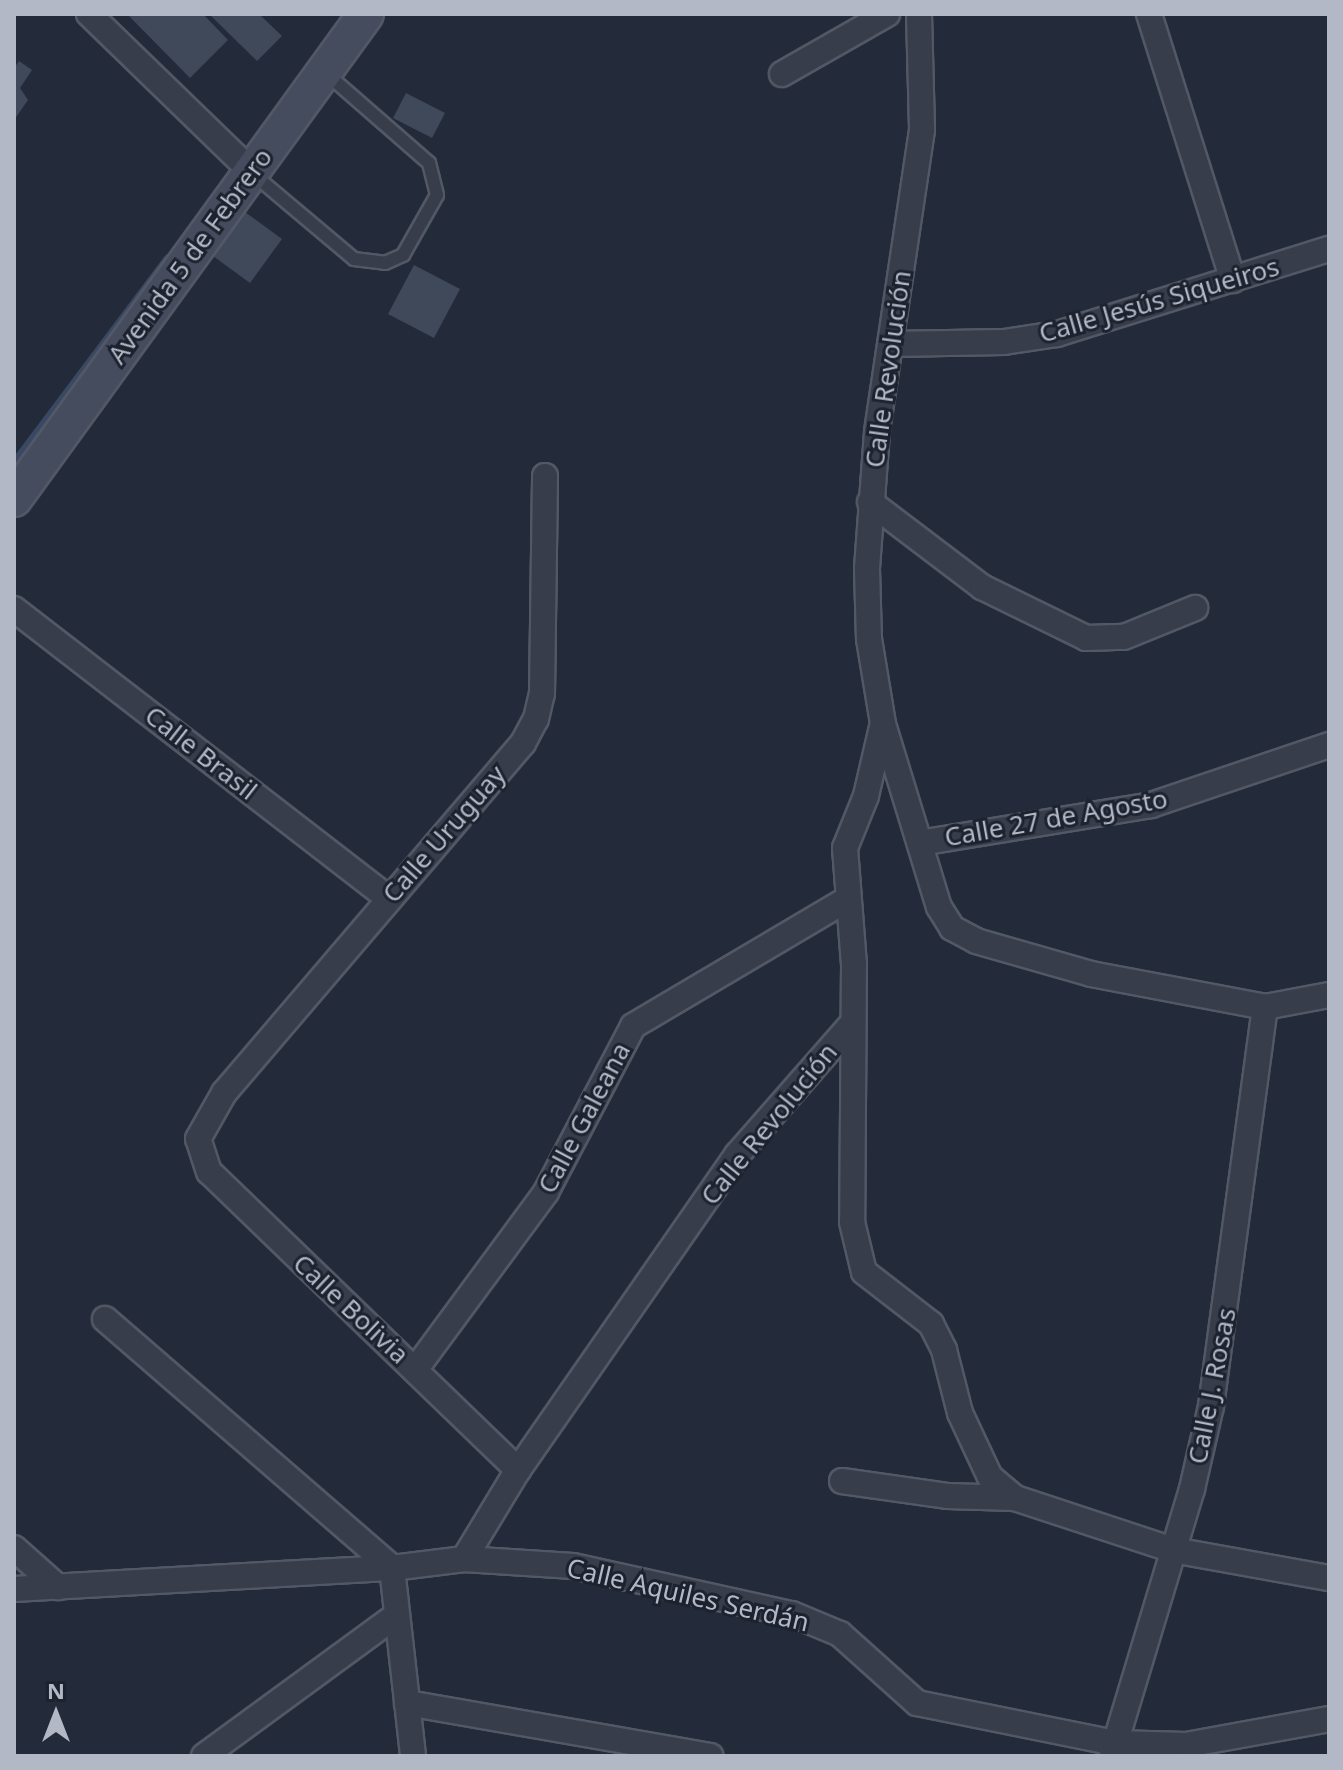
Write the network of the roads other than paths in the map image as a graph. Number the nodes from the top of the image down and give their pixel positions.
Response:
1 (89, 14) edge
2 (366, 14) edge
3 (887, 14) edge
4 (919, 14) edge
5 (1149, 14) edge
6 (323, 70) junction
7 (782, 74) dead end
8 (251, 171) junction
9 (1329, 249) edge
10 (1233, 280) junction
11 (891, 344) junction
12 (545, 476) dead end
13 (14, 499) edge
14 (870, 502) junction
15 (1195, 608) dead end
16 (14, 609) edge
17 (883, 724) junction
18 (1329, 745) edge
19 (920, 843) junction
20 (388, 898) junction
21 (846, 900) junction
22 (1329, 995) edge
23 (1265, 1007) junction
24 (851, 1025) junction
25 (198, 1139) joint
26 (105, 1319) dead end
27 (415, 1370) junction
28 (518, 1470) junction
29 (842, 1481) dead end
30 (1015, 1498) junction
31 (14, 1548) edge
32 (1173, 1550) junction
33 (464, 1559) junction
34 (392, 1568) junction
35 (1329, 1578) edge
36 (58, 1587) junction
37 (14, 1589) edge
38 (394, 1617) junction
39 (407, 1703) junction
40 (1329, 1719) edge
41 (1113, 1749) edge
42 (204, 1756) edge
43 (413, 1756) edge
44 (710, 1756) edge

1 - 8 street
2 - 6 street, Avenida 5 de Febrero
3 - 7 street
4 - 11 street, Calle Revolución
5 - 10 street
6 - 8 street, Avenida 5 de Febrero
6 - 8 lane
8 - 13 street, Avenida 5 de Febrero
9 - 10 street, Calle Jesús Siqueiros
10 - 11 street, Calle Jesús Siqueiros
11 - 14 street, Calle Revolución
12 - 20 street, Calle Uruguay
14 - 15 street
14 - 17 street, Calle Revolución
16 - 20 street, Calle Brasil
17 - 19 street, Calle Revolución
17 - 21 street, Calle Revolución
18 - 19 street, Calle 27 de Agosto
19 - 23 street
20 - 25 street, Calle Uruguay
21 - 24 street, Calle Revolución
21 - 27 street, Calle Galeana
22 - 23 street
23 - 32 street, Calle J. Rosas
24 - 28 street, Calle Revolución
24 - 30 street
25 - 27 street, Calle Bolivia
26 - 34 street
27 - 28 street, Calle Bolivia
28 - 33 street, Calle Revolución
29 - 30 street
30 - 32 street
31 - 36 street
32 - 35 street
32 - 41 street, Calle J. Rosas
33 - 34 street, Calle Aquiles Serdán
33 - 41 street, Calle Aquiles Serdán
34 - 36 street, Calle Aquiles Serdán
34 - 38 street
36 - 37 street, Calle Aquiles Serdán
38 - 39 street
38 - 42 street
39 - 43 street
39 - 44 street
40 - 41 street, Calle Aquiles Serdán

